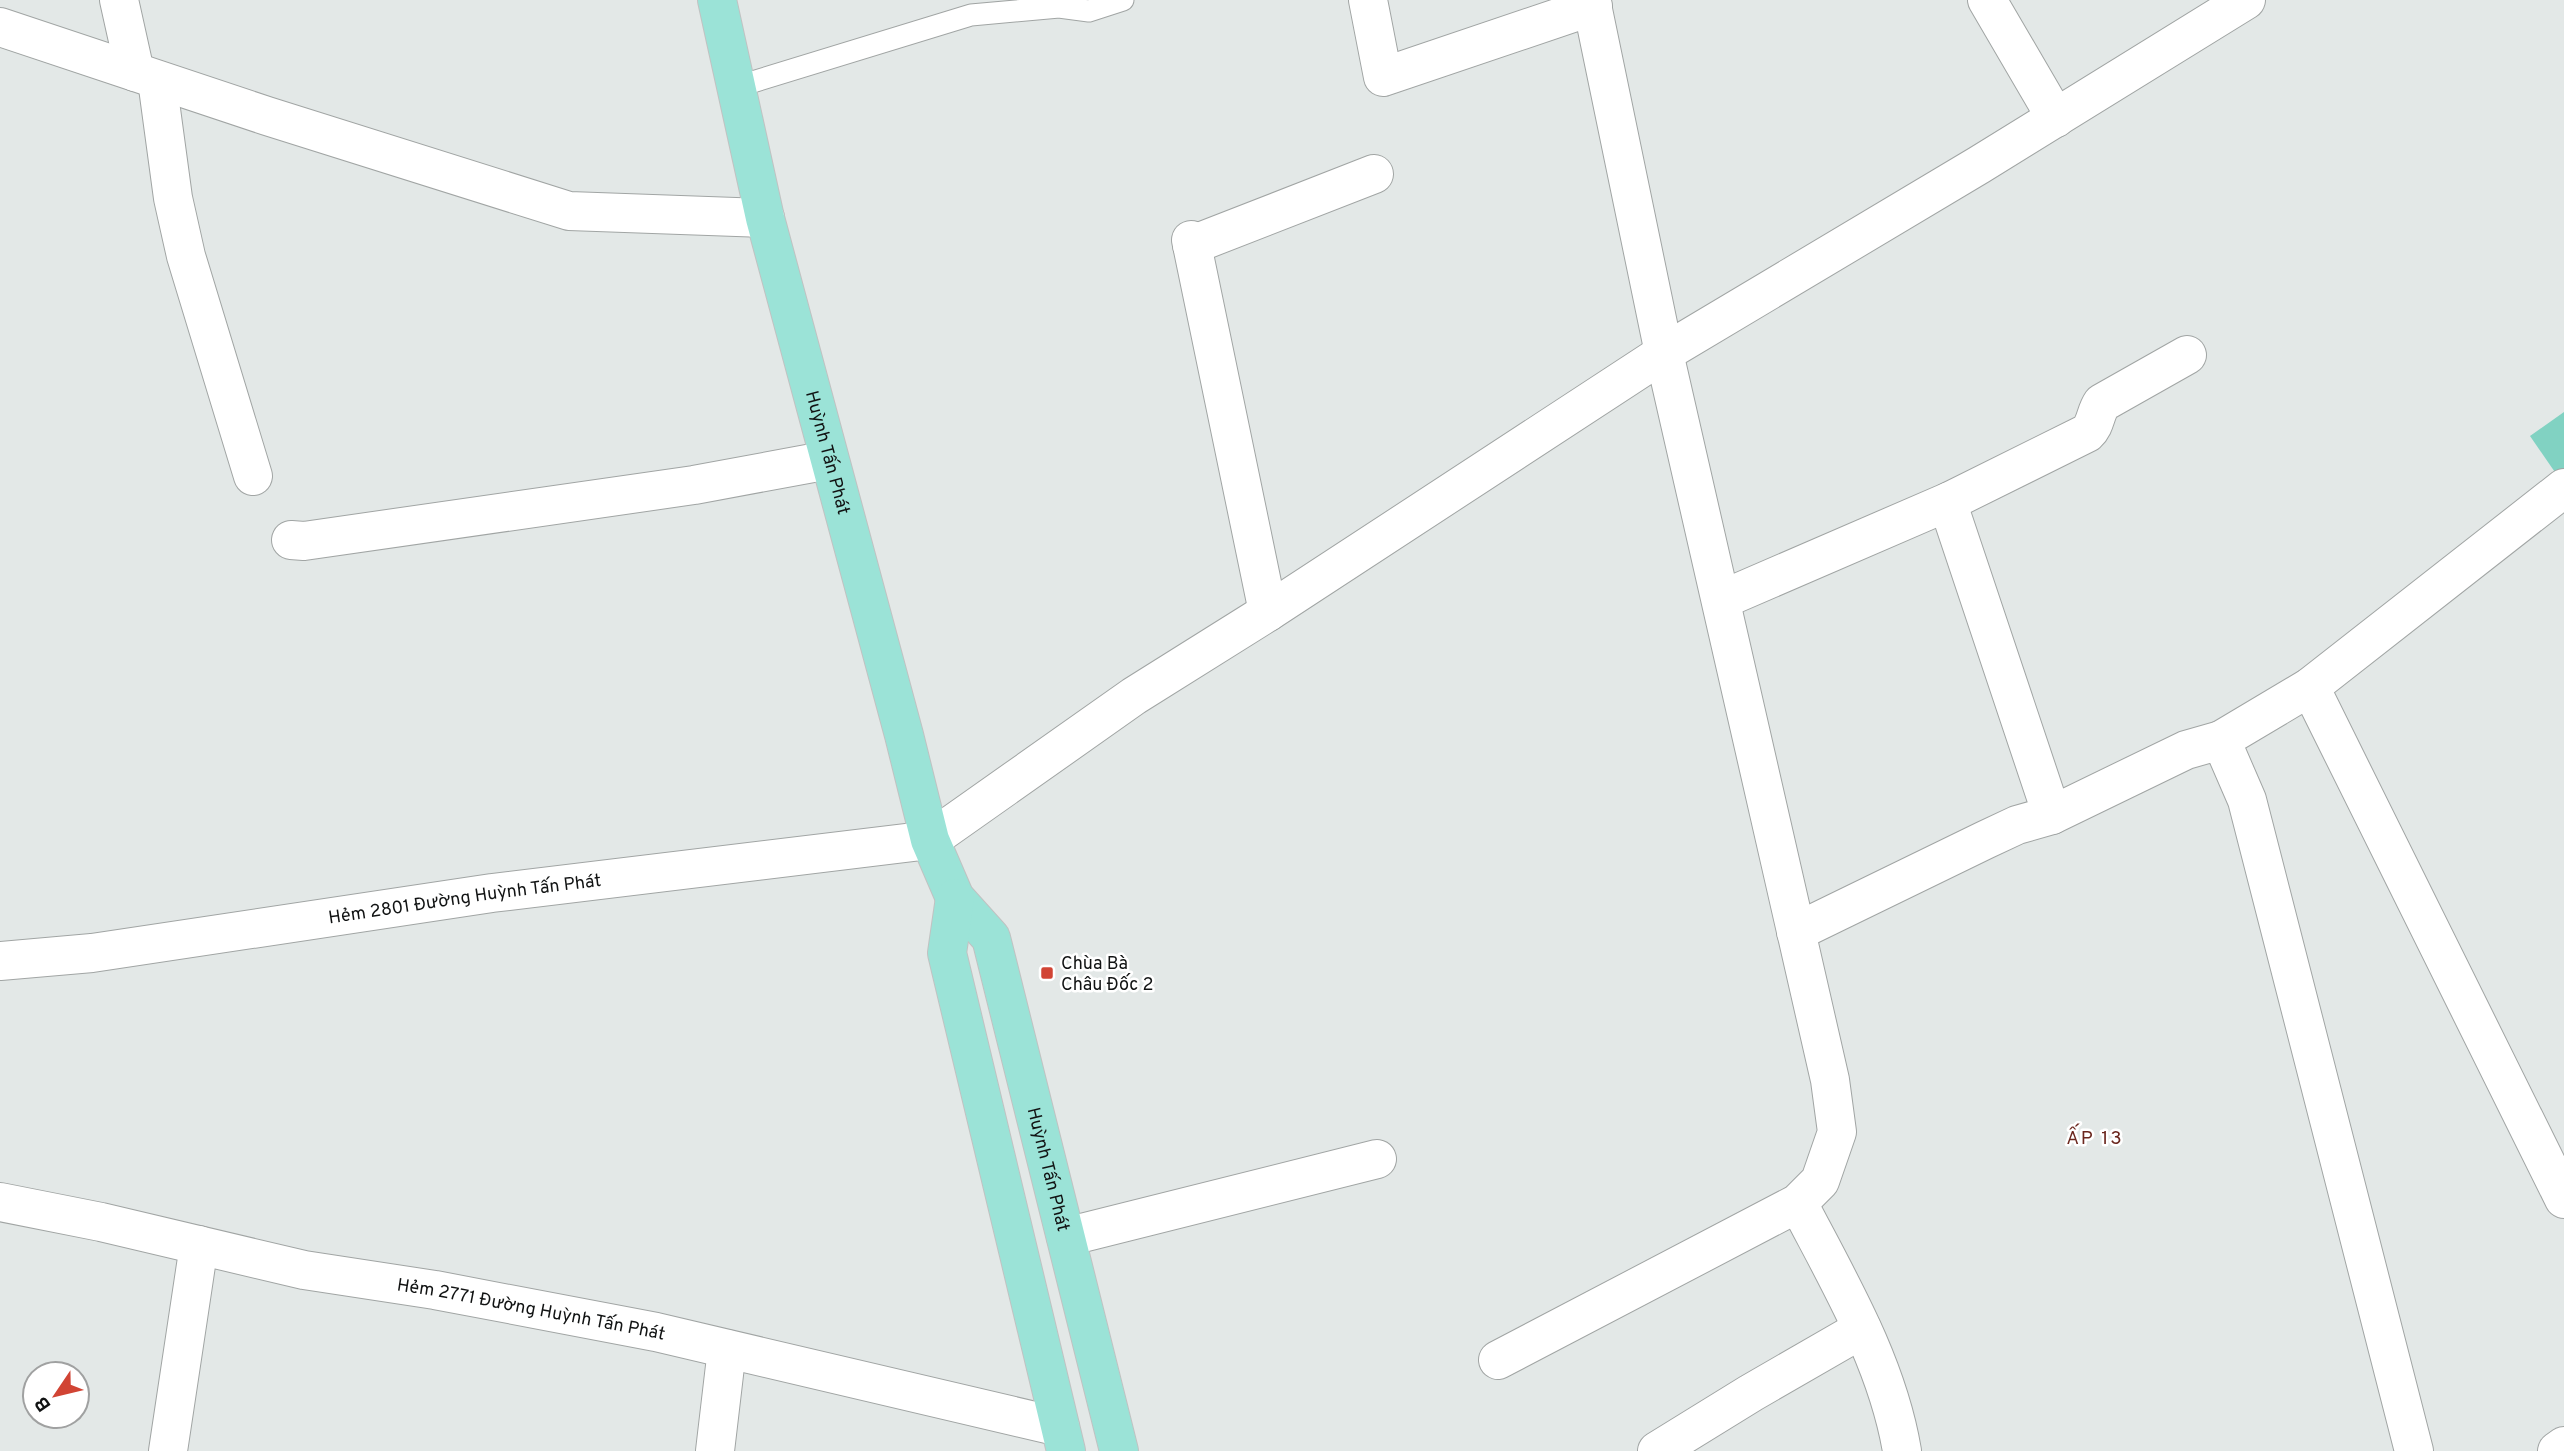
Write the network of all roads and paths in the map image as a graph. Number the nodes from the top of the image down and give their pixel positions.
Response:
1 (119, 0) edge
2 (717, 0) edge
3 (1123, 0) edge
4 (1368, 0) edge
5 (1987, 0) edge
6 (2246, 0) edge
7 (1592, 3) edge
8 (0, 27) edge
9 (146, 76) junction
10 (736, 87) junction
11 (2056, 118) junction
12 (1374, 174) dead end
13 (765, 218) junction
14 (1664, 354) junction
15 (2187, 355) dead end
16 (829, 460) junction
17 (253, 476) dead end
18 (2564, 488) edge
19 (1950, 501) junction
20 (291, 540) dead end
21 (1721, 600) junction
22 (1268, 612) junction
23 (2310, 687) junction
24 (2221, 740) junction
25 (2052, 815) junction
26 (930, 840) junction
27 (955, 898) junction
28 (1796, 932) junction
29 (0, 961) edge
30 (1377, 1159) dead end
31 (2564, 1199) edge
32 (0, 1202) edge
33 (1798, 1203) junction
34 (1066, 1237) junction
35 (199, 1245) junction
36 (1862, 1329) junction
37 (727, 1349) junction
38 (1498, 1360) dead end
39 (1063, 1439) edge
40 (2564, 1446) edge
41 (167, 1451) edge
42 (715, 1451) edge
43 (1119, 1451) edge
44 (1657, 1451) edge
45 (1902, 1451) edge
46 (2414, 1451) edge
47 (2557, 1451) edge

1 - 9 street
2 - 10 main road, Huỳnh Tấn Phát
3 - 10 lane
4 - 7 street
5 - 11 street
6 - 11 street
7 - 14 street
8 - 9 street
9 - 13 street
9 - 17 street
10 - 13 main road, Huỳnh Tấn Phát
11 - 14 street
12 - 22 street
13 - 16 main road, Huỳnh Tấn Phát
14 - 21 street
14 - 22 street
15 - 19 street
16 - 20 street
16 - 26 main road, Huỳnh Tấn Phát
18 - 23 street
19 - 21 street
19 - 25 street
21 - 28 street
22 - 26 street
23 - 24 street
23 - 31 street
24 - 25 street
24 - 46 street
25 - 28 street
26 - 27 main road, Huỳnh Tấn Phát
26 - 29 street, Hẻm 2801 Đường Huỳnh Tấn Phát
27 - 34 main road, Huỳnh Tấn Phát
27 - 39 main road
28 - 33 street
30 - 34 street
32 - 35 street, Hẻm 2771 Đường Huỳnh Tấn Phát
33 - 36 street
33 - 38 street
34 - 43 main road, Huỳnh Tấn Phát
35 - 37 street, Hẻm 2771 Đường Huỳnh Tấn Phát
35 - 41 street
36 - 44 street
36 - 45 street
37 - 39 street, Hẻm 2771 Đường Huỳnh Tấn Phát
37 - 42 street
40 - 47 street

